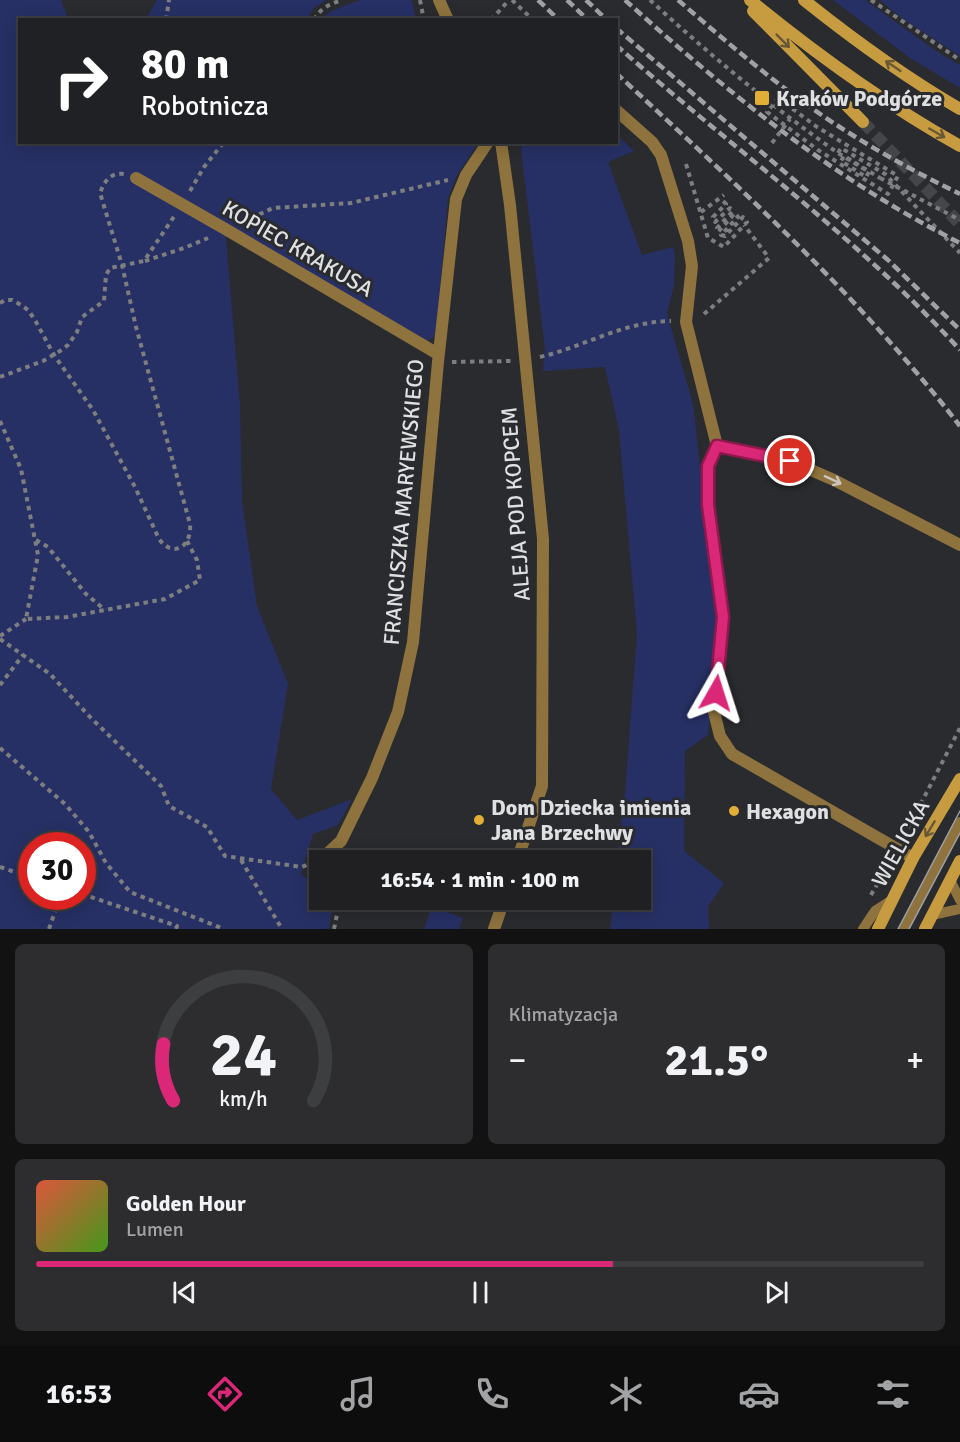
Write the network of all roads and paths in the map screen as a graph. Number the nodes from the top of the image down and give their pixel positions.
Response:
1 (169, 0) edge
2 (342, 0) edge
3 (420, 0) edge
4 (439, 0) edge
5 (510, 0) edge
6 (650, 0) edge
7 (741, 0) edge
8 (750, 0) edge
9 (804, 0) edge
10 (871, 0) edge
11 (166, 18) edge
12 (315, 18) edge
13 (424, 18) edge
14 (446, 18) edge
15 (493, 18) edge
16 (531, 18) edge
17 (960, 60) edge
18 (772, 105) junction
19 (960, 109) edge
20 (618, 112) edge
21 (790, 119) junction
22 (863, 122) tunnel mouth
23 (772, 143) dead end
24 (222, 144) edge
25 (487, 144) edge
26 (501, 144) edge
27 (960, 146) edge
28 (838, 153) junction
29 (686, 164) dead end
30 (466, 175) junction
31 (136, 178) joint
32 (893, 186) junction
33 (182, 206) junction
34 (701, 212) junction
35 (960, 220) edge
36 (744, 225) junction
37 (227, 230) junction
38 (960, 253) edge
39 (144, 261) junction
40 (122, 265) junction
41 (0, 294) edge
42 (5, 300) junction
43 (0, 303) edge
44 (702, 321) dead end
45 (686, 322) junction
46 (511, 350) dead end
47 (54, 355) junction
48 (542, 357) dead end
49 (438, 358) junction
50 (0, 377) edge
51 (0, 421) edge
52 (717, 446) junction
53 (35, 539) junction
54 (187, 541) junction
55 (960, 545) edge
56 (105, 610) junction
57 (26, 619) junction
58 (0, 637) edge
59 (23, 655) junction
60 (0, 684) edge
61 (960, 728) edge
62 (0, 748) edge
63 (960, 779) edge
64 (960, 822) edge
65 (903, 838) dead end
66 (331, 850) edge
67 (521, 850) edge
68 (913, 858) junction
69 (241, 860) junction
70 (960, 861) edge
71 (309, 864) edge
72 (0, 867) edge
73 (18, 873) edge
74 (950, 880) junction
75 (96, 899) edge
76 (892, 900) junction
77 (960, 900) edge
78 (960, 909) edge
79 (56, 910) edge
80 (338, 910) edge
81 (501, 910) edge
82 (932, 915) junction
83 (49, 929) edge
84 (176, 929) edge
85 (224, 929) edge
86 (282, 929) edge
87 (334, 929) edge
88 (494, 929) edge
89 (863, 929) edge
90 (878, 929) edge
91 (904, 929) edge
92 (925, 929) edge

1 - 11 path
2 - 12 path
3 - 13 path
4 - 14 street
5 - 15 path
5 - 16 path
6 - 18 path
7 -> 22 main road
8 -> 27 main road
19 -> 9 main road
10 - 17 path
18 - 21 path
18 - 32 path, bridge
18 - 32 path, bridge
20 - 45 street
21 - 23 path
21 - 28 path
24 - 33 path
25 - 30 street, FRANCISZKA MARYEWSKIEGO
26 - 67 street, ALEJA POD KOPCEM
28 - 32 path, bridge
28 - 38 path
29 - 34 path
30 - 37 path
30 - 49 street, FRANCISZKA MARYEWSKIEGO
31 - 33 street, KOPIEC KRAKUSA
31 - 40 path
32 - 35 path, bridge
33 - 37 street, KOPIEC KRAKUSA
33 - 39 path
34 - 36 path
34 - 36 path
36 - 44 path
37 - 39 path
37 - 49 street, KOPIEC KRAKUSA
39 - 40 path
40 - 47 path
40 - 54 path
41 - 42 path
42 - 43 path
42 - 47 path
45 - 48 path
45 - 52 street
46 - 49 path
47 - 50 path
47 - 54 path
49 - 66 street, FRANCISZKA MARYEWSKIEGO
51 - 53 path
52 -> 55 street
52 - 68 street
53 - 56 path
53 - 57 path
54 - 56 path
56 - 57 path
57 - 58 path
58 - 59 path
59 - 60 path
59 - 69 path
61 - 65 path
62 - 85 path
63 -> 68 main road, WIELICKA
64 - 91 lane
68 - 76 main road, WIELICKA
69 - 71 path
69 - 86 path
70 - 74 main road
72 - 73 path
74 - 77 lane
74 - 82 main road
75 - 84 path
76 - 89 lane
76 - 90 main road, WIELICKA
78 - 82 lane
79 - 83 path
80 - 87 path
81 - 88 street
82 - 92 main road

